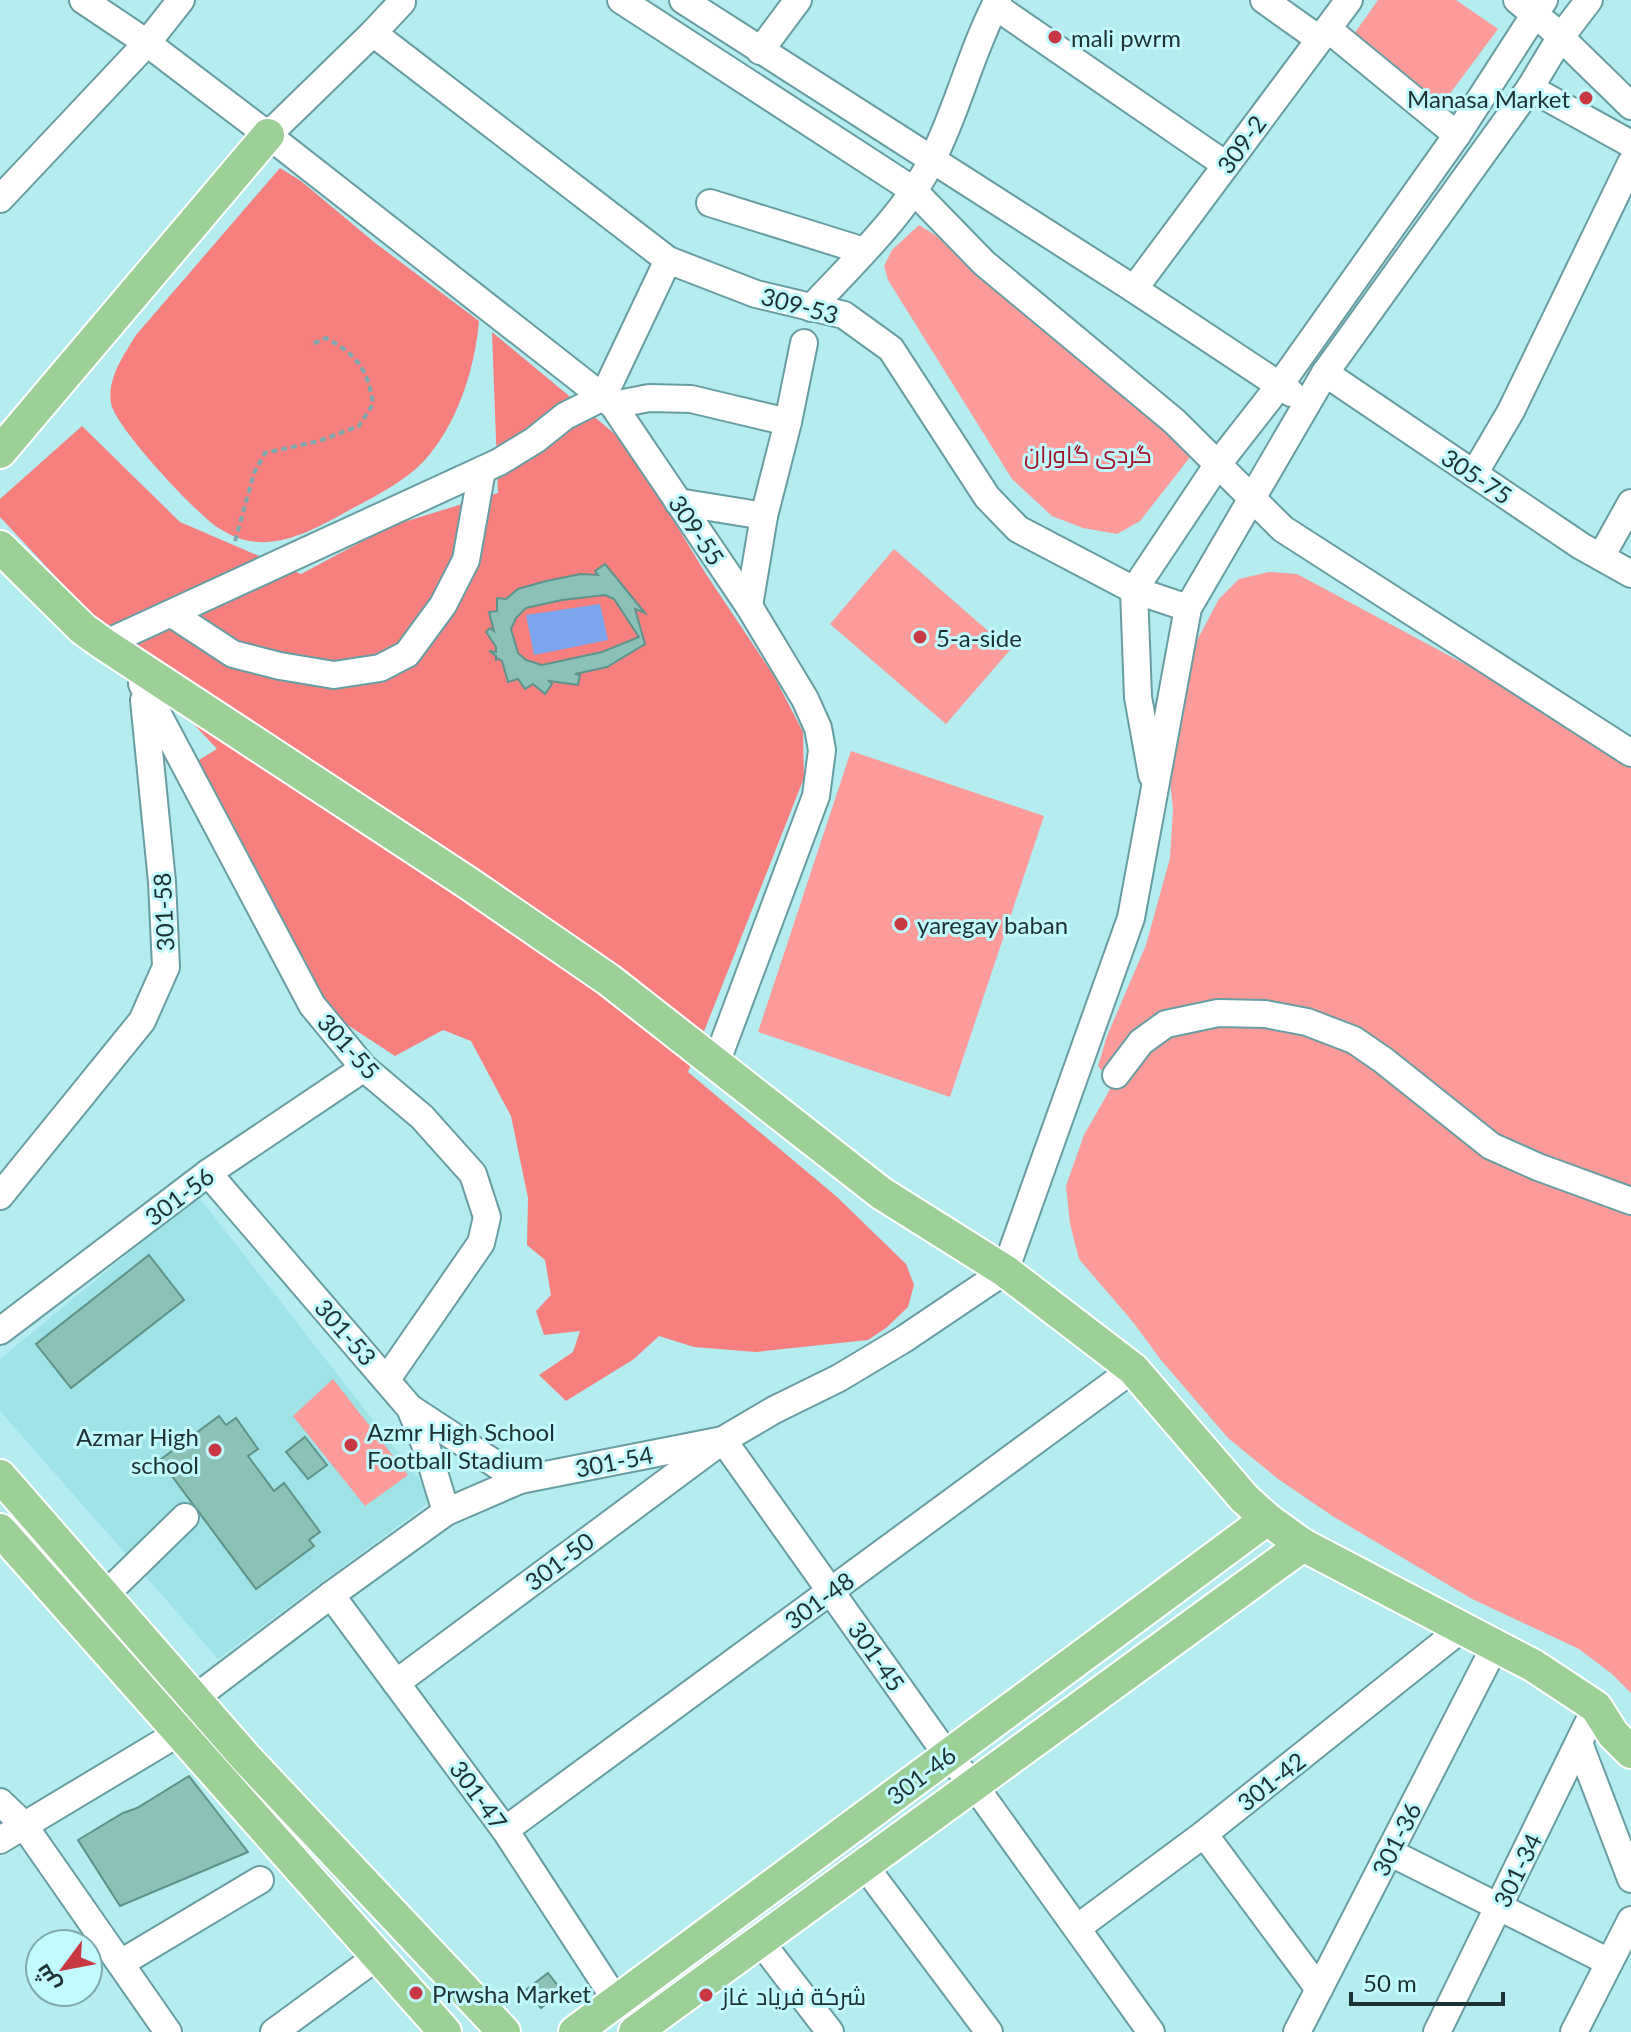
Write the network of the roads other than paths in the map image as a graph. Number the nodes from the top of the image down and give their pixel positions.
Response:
1 (83, 0) edge
2 (181, 0) edge
3 (621, 0) edge
4 (683, 0) edge
5 (798, 0) edge
6 (1264, 0) edge
7 (1349, 0) edge
8 (1589, 0) edge
9 (402, 2) edge
10 (996, 3) edge
11 (1541, 16) edge
12 (373, 33) junction
13 (1324, 34) junction
14 (147, 43) junction
15 (760, 51) junction
16 (1530, 88) junction
17 (1631, 106) edge
18 (268, 135) junction
19 (1457, 135) junction
20 (1631, 144) edge
21 (932, 161) junction
22 (1631, 163) edge
23 (1226, 165) junction
24 (913, 190) junction
25 (0, 199) edge
26 (710, 203) dead end
27 (864, 251) junction
28 (668, 260) junction
29 (1134, 289) junction
30 (811, 308) junction
31 (804, 343) dead end
32 (1325, 373) junction
33 (1279, 386) junction
34 (608, 401) junction
35 (1307, 403) junction
36 (788, 422) junction
37 (0, 452) edge
38 (1218, 464) junction
39 (482, 470) junction
40 (1474, 474) junction
41 (1253, 499) junction
42 (678, 502) junction
43 (1631, 503) edge
44 (764, 516) junction
45 (0, 547) edge
46 (1601, 557) junction
47 (1631, 574) edge
48 (1134, 590) junction
49 (749, 606) junction
50 (1188, 608) junction
51 (172, 614) junction
52 (104, 644) junction
53 (142, 676) junction
54 (1631, 753) edge
55 (1155, 795) junction
56 (715, 1066) junction
57 (364, 1068) junction
58 (1116, 1075) dead end
59 (208, 1173) junction
60 (0, 1196) edge
61 (1631, 1201) edge
62 (1005, 1271) junction
63 (0, 1331) edge
64 (1133, 1369) junction
65 (387, 1379) junction
66 (410, 1408) junction
67 (723, 1440) junction
68 (0, 1476) edge
69 (520, 1480) junction
70 (446, 1512) junction
71 (185, 1517) dead end
72 (1267, 1519) junction
73 (0, 1530) edge
74 (1303, 1545) junction
75 (831, 1591) junction
76 (105, 1595) junction
77 (331, 1595) junction
78 (1461, 1629) junction
79 (1495, 1646) junction
80 (396, 1683) junction
81 (195, 1698) junction
82 (1596, 1707) junction
83 (180, 1732) junction
84 (1579, 1743) junction
85 (1631, 1752) edge
86 (947, 1755) junction
87 (974, 1785) junction
88 (0, 1802) edge
89 (23, 1824) junction
90 (505, 1830) junction
91 (1204, 1834) junction
92 (0, 1840) edge
93 (1389, 1852) junction
94 (864, 1865) junction
95 (1631, 1879) edge
96 (260, 1880) dead end
97 (1499, 1908) junction
98 (1631, 1920) edge
99 (1077, 1928) junction
100 (760, 1941) junction
101 (378, 1956) junction
102 (1609, 1962) junction
103 (121, 1963) junction
104 (1319, 1989) junction
105 (617, 2002) junction
106 (168, 2032) edge
107 (274, 2032) edge
108 (445, 2032) edge
109 (504, 2032) edge
110 (575, 2032) edge
111 (635, 2032) edge
112 (830, 2032) edge
113 (989, 2032) edge
114 (1151, 2032) edge
115 (1297, 2032) edge
116 (1437, 2032) edge
117 (1574, 2032) edge

1 - 14 street, 309-55
2 - 14 street
3 - 24 street
4 - 15 street
5 - 15 street
6 - 13 street
7 - 13 street, 309-2
8 - 11 street
9 - 12 street
10 - 21 street
10 - 23 street
11 - 16 street
11 - 17 street
11 - 19 street
12 - 18 street
12 - 28 street, 309-53
13 - 19 street
13 - 23 street, 309-2
14 - 18 street, 309-55
14 - 25 street
15 - 21 street
16 - 20 street
16 - 32 street
18 - 34 street, 309-55
18 - 37 main road
19 - 33 street
21 - 24 street
21 - 29 street
22 - 40 street
23 - 29 street, 309-2
24 - 27 street
24 - 38 street
26 - 27 street
27 - 30 street
28 - 30 street, 309-53
28 - 34 street
29 - 33 street
30 - 48 street, 309-53
31 - 36 street
32 - 35 street
32 - 40 street, 305-75
33 - 35 street
33 - 38 street
34 - 36 street
34 - 39 street
34 - 42 street, 309-55
35 - 41 street
36 - 44 street
38 - 41 street
38 - 48 street
39 - 51 street
39 - 51 street
40 - 46 street, 305-75
41 - 50 street
41 - 54 street
42 - 44 street
42 - 49 street, 309-55
43 - 46 street
44 - 49 street
45 - 52 main road
46 - 47 street, 305-75
48 - 50 street, 309-53
48 - 55 street
49 - 56 street, 309-55
50 - 55 street
51 - 52 street
52 - 53 main road
53 - 56 main road
53 - 57 street, 301-55
53 - 60 street, 301-58
55 - 62 street
56 - 62 main road
57 - 59 street, 301-56
57 - 65 street, 301-55
58 - 61 street
59 - 63 street, 301-56
59 - 65 street, 301-53
62 - 64 main road
62 - 67 street, 301-54
64 - 72 main road
64 - 75 street, 301-48
65 - 66 street, 301-53
66 - 69 street
66 - 70 street, 301-53
67 - 69 street, 301-54
67 - 75 street, 301-45
67 - 80 street, 301-50
68 - 76 main road
69 - 70 street, 301-54
70 - 77 street, 301-54
71 - 76 street
72 - 74 main road
72 - 86 main road, 301-46
73 - 83 main road
74 - 78 main road
74 - 87 main road, 301-46
75 - 86 street, 301-45
75 - 90 street, 301-48
76 - 81 main road
77 - 80 street, 301-47
77 - 81 street, 301-54
78 - 79 main road
78 - 91 street, 301-42
79 - 82 main road
79 - 93 street, 301-36
80 - 90 street, 301-47
81 - 109 main road
82 - 84 street, 301-34
82 - 85 main road
83 - 89 street
83 - 101 main road
84 - 95 street
84 - 97 street, 301-34
86 - 87 street, 301-45
86 - 105 main road, 301-46
87 - 94 main road, 301-46
87 - 99 street, 301-45
88 - 89 street
89 - 92 street
89 - 103 street
90 - 105 street, 301-47
91 - 99 street, 301-42
91 - 104 street
93 - 97 street
93 - 104 street, 301-36
94 - 100 main road, 301-46
94 - 113 street
96 - 103 street
97 - 102 street
97 - 116 street, 301-34
98 - 102 street
99 - 114 street, 301-45
100 - 111 main road, 301-46
100 - 112 street
101 - 107 street
101 - 108 main road
102 - 117 street
103 - 106 street
104 - 115 street, 301-36
105 - 110 main road, 301-46

